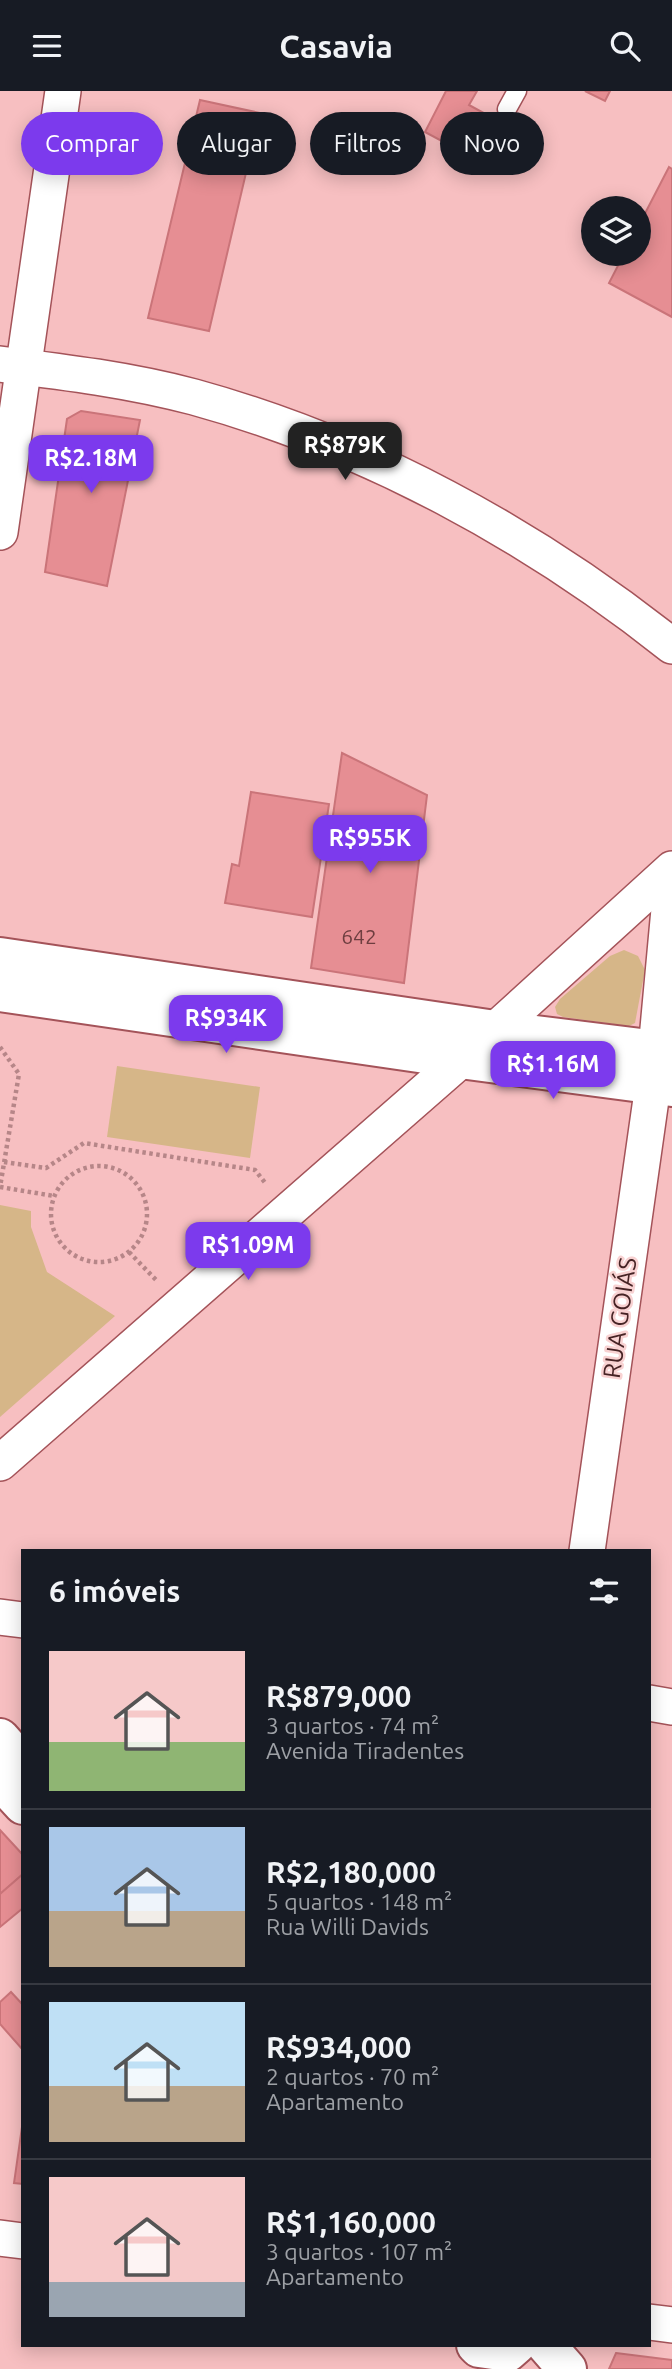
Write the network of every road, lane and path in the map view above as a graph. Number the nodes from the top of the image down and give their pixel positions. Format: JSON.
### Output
{"nodes":[{"id":1,"x":63,"y":91,"type":"edge"},
{"id":2,"x":517,"y":91,"type":"edge"},
{"id":3,"x":507,"y":109,"type":"dead end"},
{"id":4,"x":11,"y":365,"type":"edge"},
{"id":5,"x":0,"y":532,"type":"edge"},
{"id":6,"x":672,"y":646,"type":"edge"},
{"id":7,"x":672,"y":869,"type":"edge"},
{"id":8,"x":672,"y":877,"type":"edge"},
{"id":9,"x":0,"y":957,"type":"edge"},
{"id":10,"x":0,"y":992,"type":"edge"},
{"id":11,"x":495,"y":1030,"type":"junction"},
{"id":12,"x":0,"y":1047,"type":"edge"},
{"id":13,"x":460,"y":1059,"type":"junction"},
{"id":14,"x":663,"y":1068,"type":"edge"},
{"id":15,"x":4,"y":1163,"type":"junction"},
{"id":16,"x":0,"y":1187,"type":"edge"},
{"id":17,"x":269,"y":1188,"type":"dead end"},
{"id":18,"x":54,"y":1196,"type":"junction"},
{"id":19,"x":129,"y":1252,"type":"junction"},
{"id":20,"x":161,"y":1285,"type":"dead end"},
{"id":21,"x":0,"y":1463,"type":"edge"},
{"id":22,"x":587,"y":1549,"type":"edge"},
{"id":23,"x":0,"y":1618,"type":"edge"},
{"id":24,"x":21,"y":1621,"type":"edge"},
{"id":25,"x":651,"y":1703,"type":"edge"},
{"id":26,"x":672,"y":1707,"type":"edge"},
{"id":27,"x":0,"y":1738,"type":"edge"},
{"id":28,"x":21,"y":1762,"type":"edge"},
{"id":29,"x":0,"y":1780,"type":"edge"},
{"id":30,"x":21,"y":1803,"type":"edge"},
{"id":31,"x":0,"y":2238,"type":"edge"},
{"id":32,"x":21,"y":2241,"type":"edge"},
{"id":33,"x":651,"y":2322,"type":"edge"},
{"id":34,"x":672,"y":2325,"type":"edge"},
{"id":35,"x":548,"y":2347,"type":"edge"},
{"id":36,"x":566,"y":2369,"type":"edge"}],
"edges":[{"from":1,"to":4,"type":"street"},
{"from":2,"to":3,"type":"lane"},
{"from":4,"to":5,"type":"street"},
{"from":4,"to":6,"type":"street"},
{"from":7,"to":11,"type":"street"},
{"from":8,"to":14,"type":"street","name":"RUA GOIÁS"},
{"from":9,"to":11,"type":"street"},
{"from":10,"to":13,"type":"street"},
{"from":11,"to":13,"type":"street"},
{"from":11,"to":14,"type":"street"},
{"from":12,"to":15,"type":"path"},
{"from":13,"to":14,"type":"street"},
{"from":13,"to":21,"type":"street"},
{"from":14,"to":22,"type":"street","name":"RUA GOIÁS"},
{"from":15,"to":16,"type":"path"},
{"from":15,"to":17,"type":"path"},
{"from":16,"to":18,"type":"path"},
{"from":18,"to":19,"type":"path"},
{"from":18,"to":19,"type":"path"},
{"from":19,"to":20,"type":"path"},
{"from":23,"to":24,"type":"street"},
{"from":25,"to":26,"type":"street"},
{"from":27,"to":28,"type":"street"},
{"from":29,"to":30,"type":"street"},
{"from":31,"to":32,"type":"street"},
{"from":33,"to":34,"type":"street"},
{"from":35,"to":36,"type":"street"}]}
